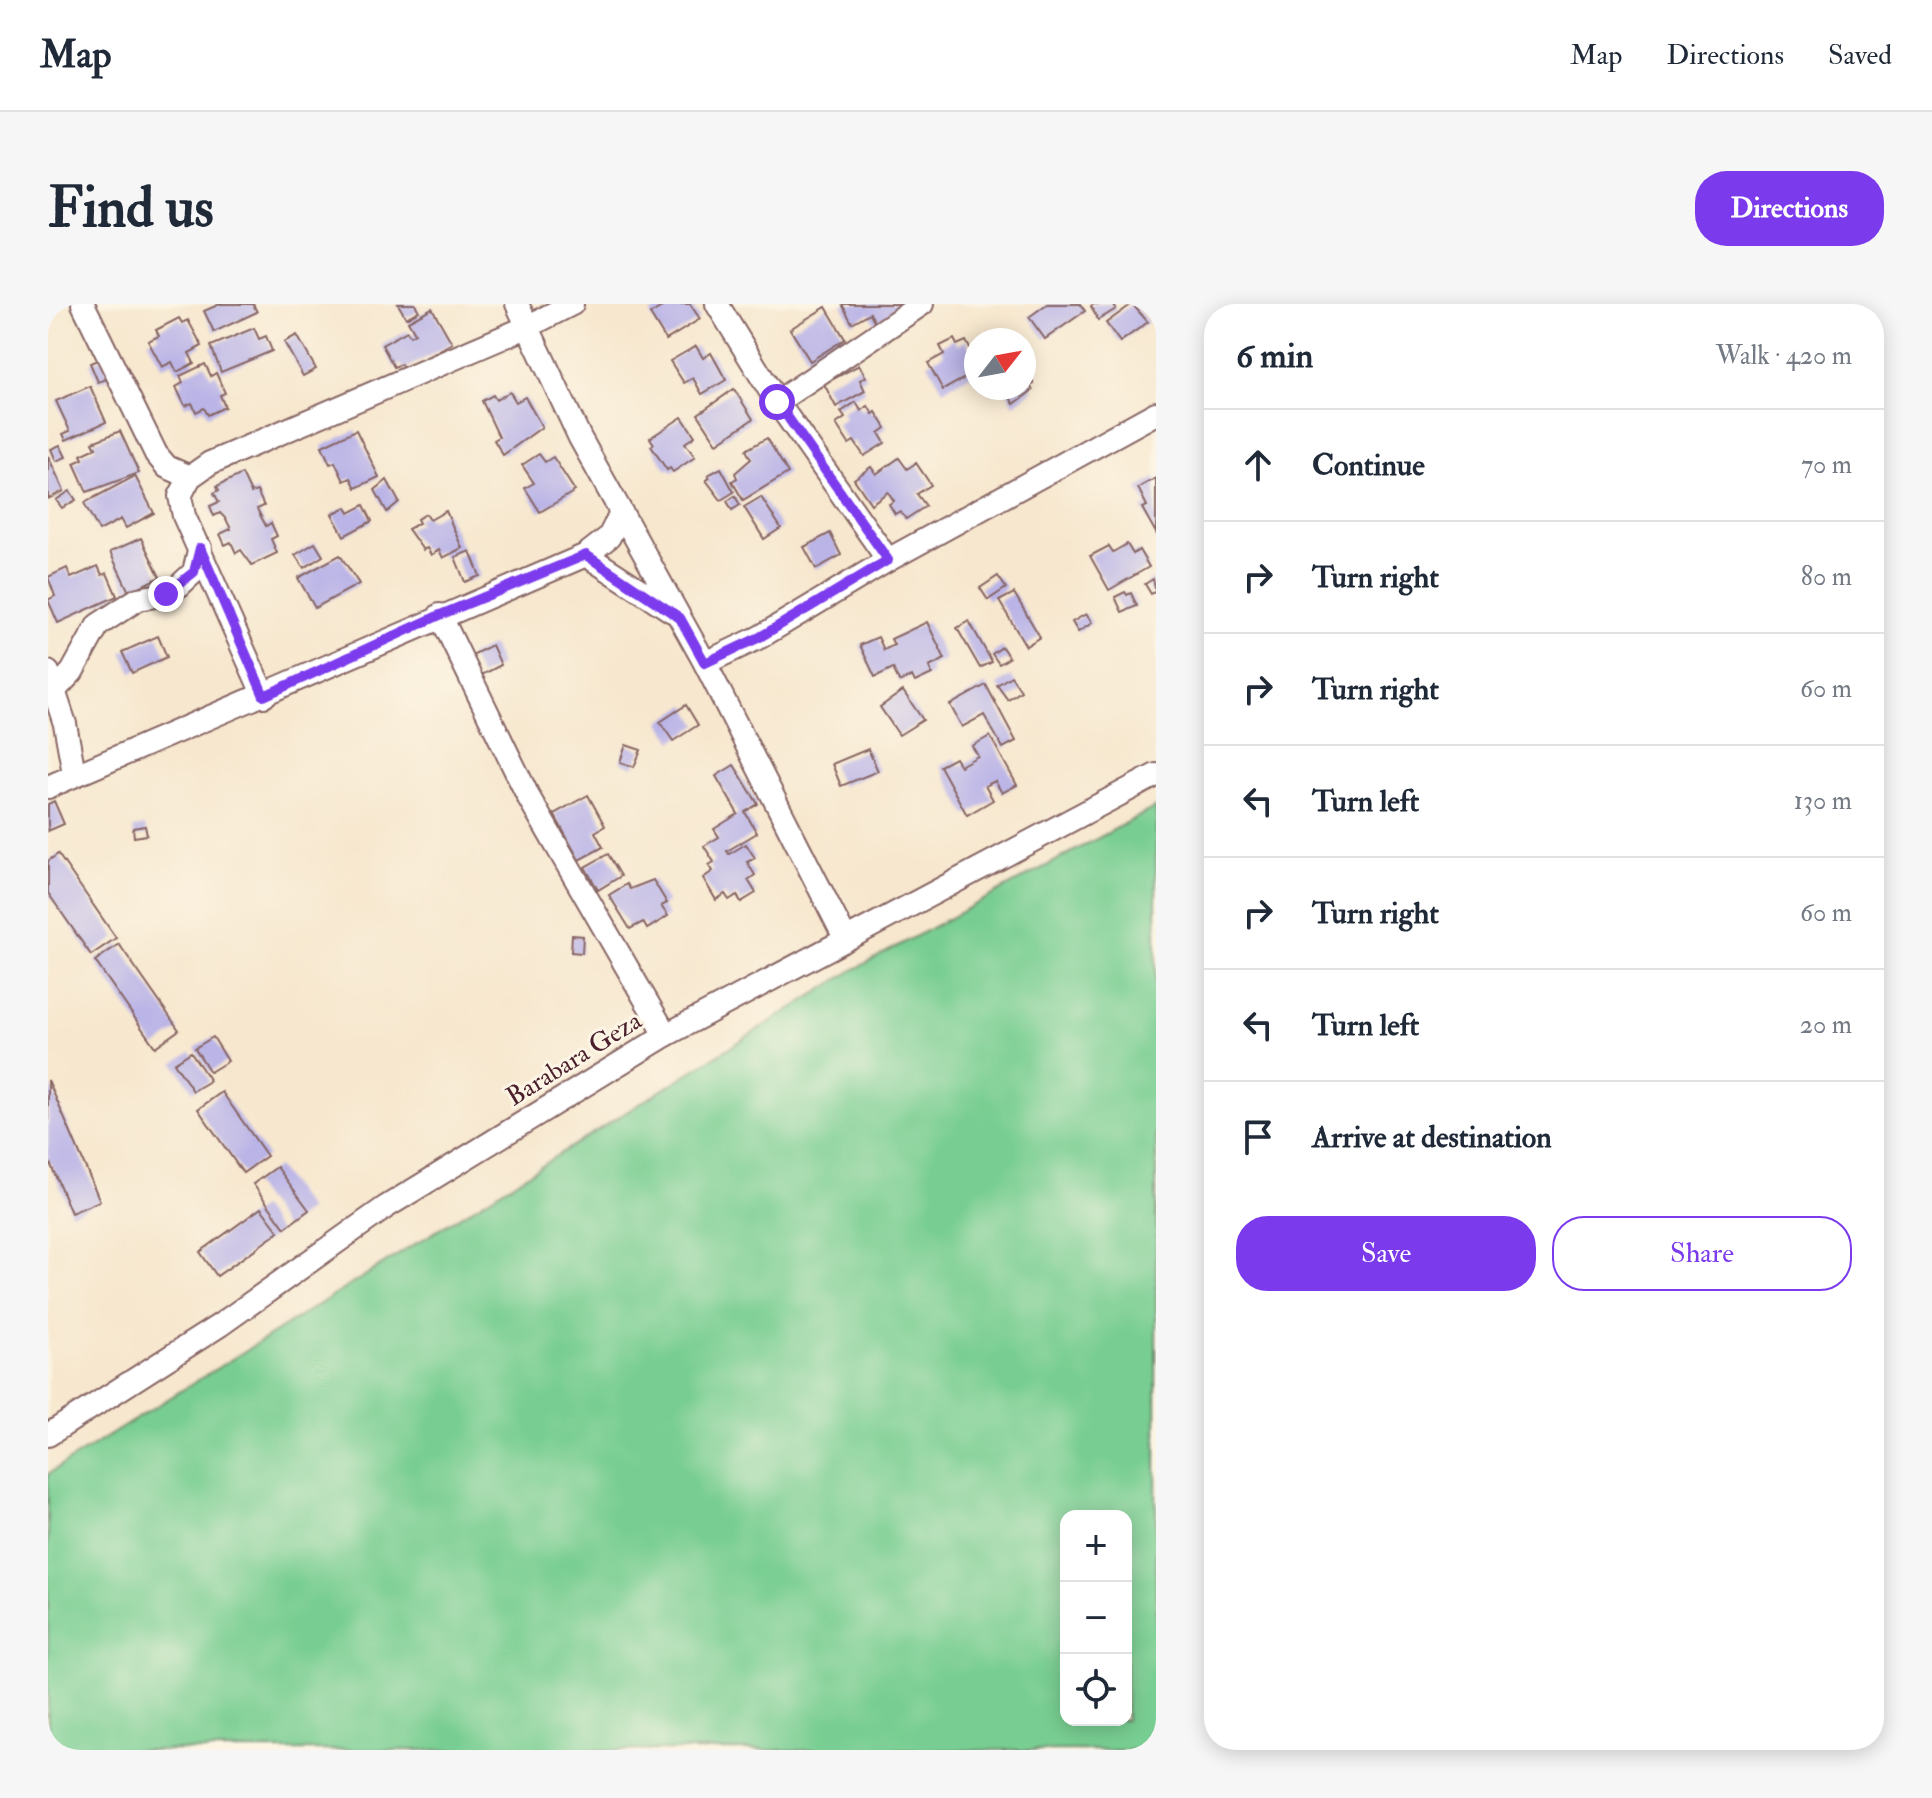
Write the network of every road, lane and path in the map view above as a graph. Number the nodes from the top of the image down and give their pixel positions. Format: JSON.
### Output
{"nodes":[{"id":1,"x":83,"y":304,"type":"edge"},
{"id":2,"x":517,"y":304,"type":"edge"},
{"id":3,"x":572,"y":304,"type":"edge"},
{"id":4,"x":717,"y":304,"type":"edge"},
{"id":5,"x":922,"y":304,"type":"edge"},
{"id":6,"x":527,"y":327,"type":"junction"},
{"id":7,"x":777,"y":402,"type":"junction"},
{"id":8,"x":1156,"y":413,"type":"edge"},
{"id":9,"x":190,"y":477,"type":"junction"},
{"id":10,"x":621,"y":513,"type":"junction"},
{"id":11,"x":200,"y":548,"type":"junction"},
{"id":12,"x":586,"y":555,"type":"junction"},
{"id":13,"x":888,"y":560,"type":"junction"},
{"id":14,"x":440,"y":615,"type":"junction"},
{"id":15,"x":680,"y":618,"type":"junction"},
{"id":16,"x":705,"y":663,"type":"junction"},
{"id":17,"x":52,"y":681,"type":"edge"},
{"id":18,"x":264,"y":696,"type":"junction"},
{"id":19,"x":74,"y":773,"type":"junction"},
{"id":20,"x":1156,"y":775,"type":"edge"},
{"id":21,"x":48,"y":787,"type":"edge"},
{"id":22,"x":845,"y":938,"type":"junction"},
{"id":23,"x":666,"y":1035,"type":"junction"},
{"id":24,"x":48,"y":1435,"type":"edge"}],
"edges":[{"from":1,"to":9,"type":"street"},
{"from":2,"to":6,"type":"street"},
{"from":3,"to":6,"type":"street"},
{"from":4,"to":7,"type":"street"},
{"from":5,"to":7,"type":"street"},
{"from":6,"to":9,"type":"street"},
{"from":6,"to":10,"type":"street"},
{"from":7,"to":13,"type":"street"},
{"from":8,"to":13,"type":"street"},
{"from":9,"to":11,"type":"street"},
{"from":10,"to":12,"type":"street"},
{"from":10,"to":15,"type":"street"},
{"from":11,"to":17,"type":"street"},
{"from":11,"to":18,"type":"street"},
{"from":12,"to":14,"type":"street"},
{"from":12,"to":15,"type":"street"},
{"from":13,"to":16,"type":"street"},
{"from":14,"to":18,"type":"street"},
{"from":14,"to":23,"type":"street"},
{"from":15,"to":16,"type":"street"},
{"from":16,"to":22,"type":"street"},
{"from":17,"to":19,"type":"street"},
{"from":18,"to":19,"type":"street"},
{"from":19,"to":21,"type":"street"},
{"from":20,"to":22,"type":"street","name":"Barabara Geza"},
{"from":22,"to":23,"type":"street","name":"Barabara Geza"},
{"from":23,"to":24,"type":"street","name":"Barabara Geza"}]}
